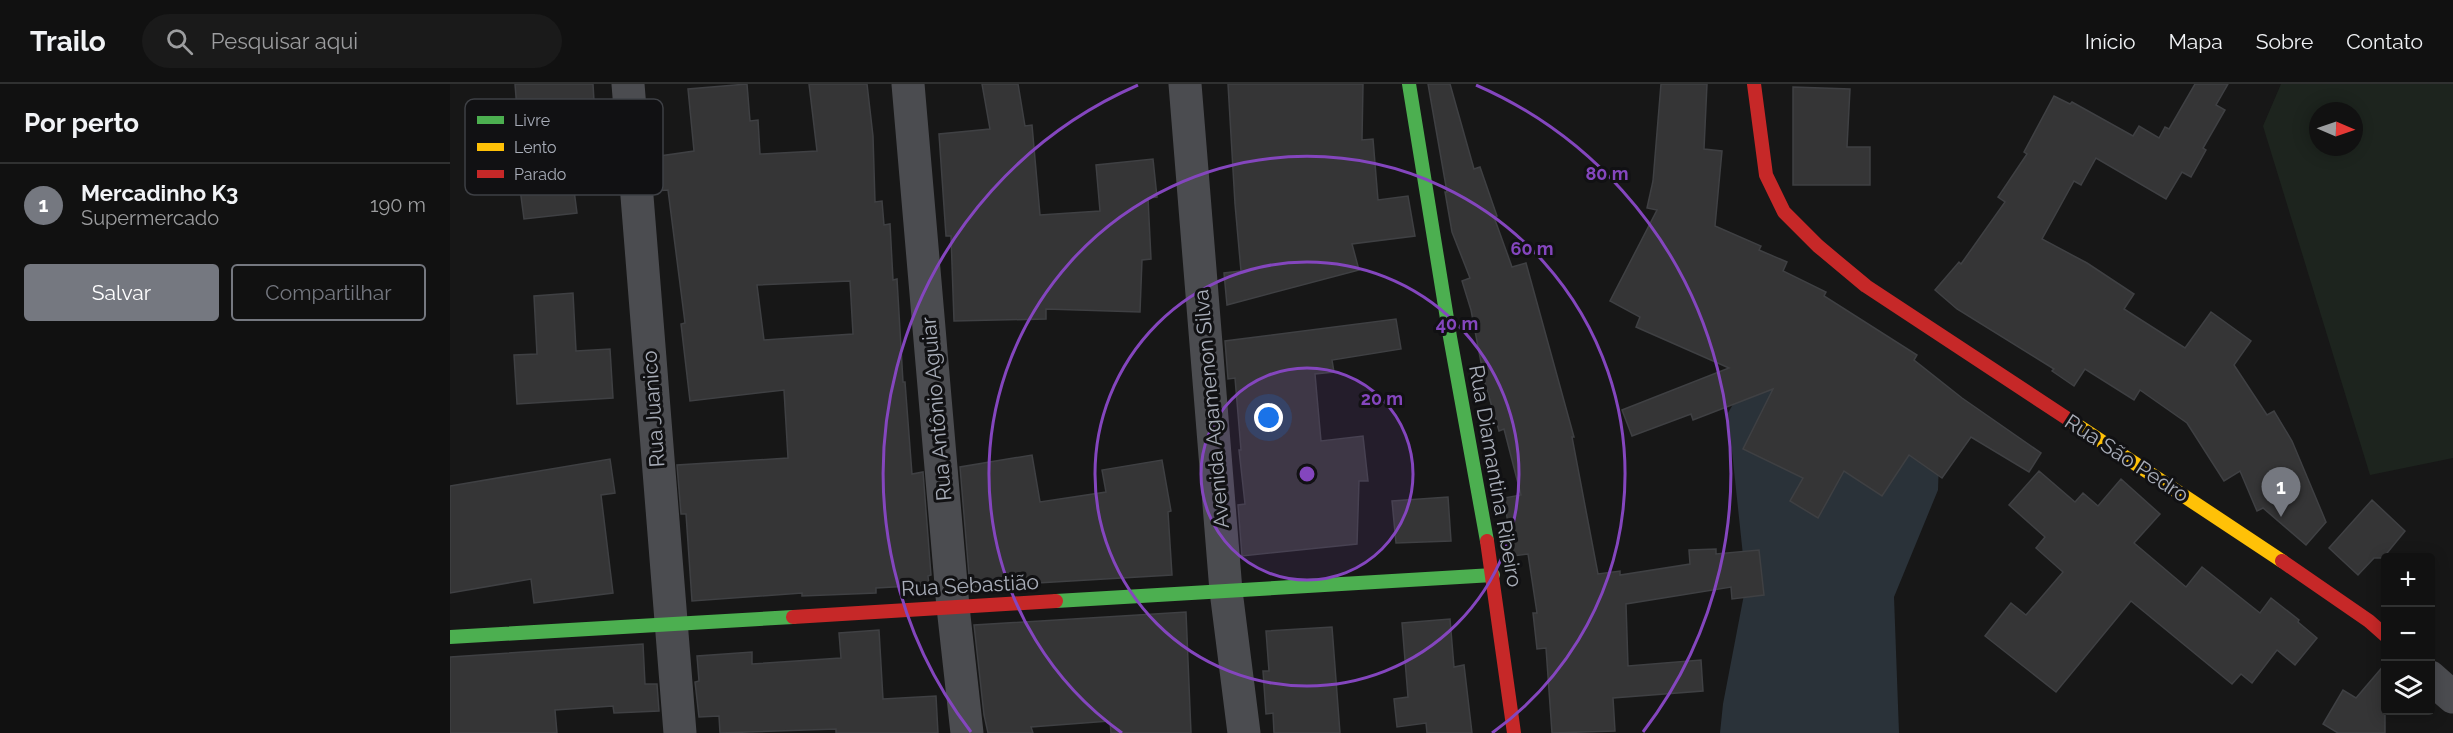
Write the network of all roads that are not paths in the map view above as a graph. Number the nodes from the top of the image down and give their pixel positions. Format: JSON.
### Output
{"nodes":[{"id":1,"x":628,"y":84,"type":"edge"},
{"id":2,"x":908,"y":84,"type":"edge"},
{"id":3,"x":1185,"y":84,"type":"edge"},
{"id":4,"x":1409,"y":84,"type":"edge"},
{"id":5,"x":1754,"y":84,"type":"edge"},
{"id":6,"x":629,"y":99,"type":"edge"},
{"id":7,"x":637,"y":195,"type":"edge"},
{"id":8,"x":1493,"y":575,"type":"junction"},
{"id":9,"x":1226,"y":591,"type":"junction"},
{"id":10,"x":953,"y":607,"type":"junction"},
{"id":11,"x":670,"y":624,"type":"junction"},
{"id":12,"x":2381,"y":632,"type":"edge"},
{"id":13,"x":450,"y":638,"type":"edge"},
{"id":14,"x":2435,"y":681,"type":"edge"},
{"id":15,"x":2453,"y":697,"type":"edge"},
{"id":16,"x":680,"y":733,"type":"edge"},
{"id":17,"x":967,"y":733,"type":"edge"},
{"id":18,"x":1244,"y":733,"type":"edge"},
{"id":19,"x":1514,"y":733,"type":"edge"}],
"edges":[{"from":1,"to":6,"type":"street","name":"Rua Juanico"},
{"from":2,"to":10,"type":"street","name":"Rua Antônio Aguiar"},
{"from":3,"to":9,"type":"street","name":"Avenida Agamenon Silva"},
{"from":4,"to":8,"type":"street","name":"Rua Diamantina Ribeiro"},
{"from":5,"to":12,"type":"street","name":"Rua São Pedro"},
{"from":7,"to":11,"type":"street","name":"Rua Juanico"},
{"from":8,"to":9,"type":"street","name":"Rua Sebastião"},
{"from":8,"to":19,"type":"street","name":"Rua Diamantina Ribeiro"},
{"from":9,"to":10,"type":"street","name":"Rua Sebastião"},
{"from":9,"to":18,"type":"street","name":"Avenida Agamenon Silva"},
{"from":10,"to":11,"type":"street","name":"Rua Sebastião"},
{"from":10,"to":17,"type":"street","name":"Rua Antônio Aguiar"},
{"from":11,"to":13,"type":"street","name":"Rua Sebastião"},
{"from":11,"to":16,"type":"street","name":"Rua Juanico"},
{"from":14,"to":15,"type":"street"}]}
